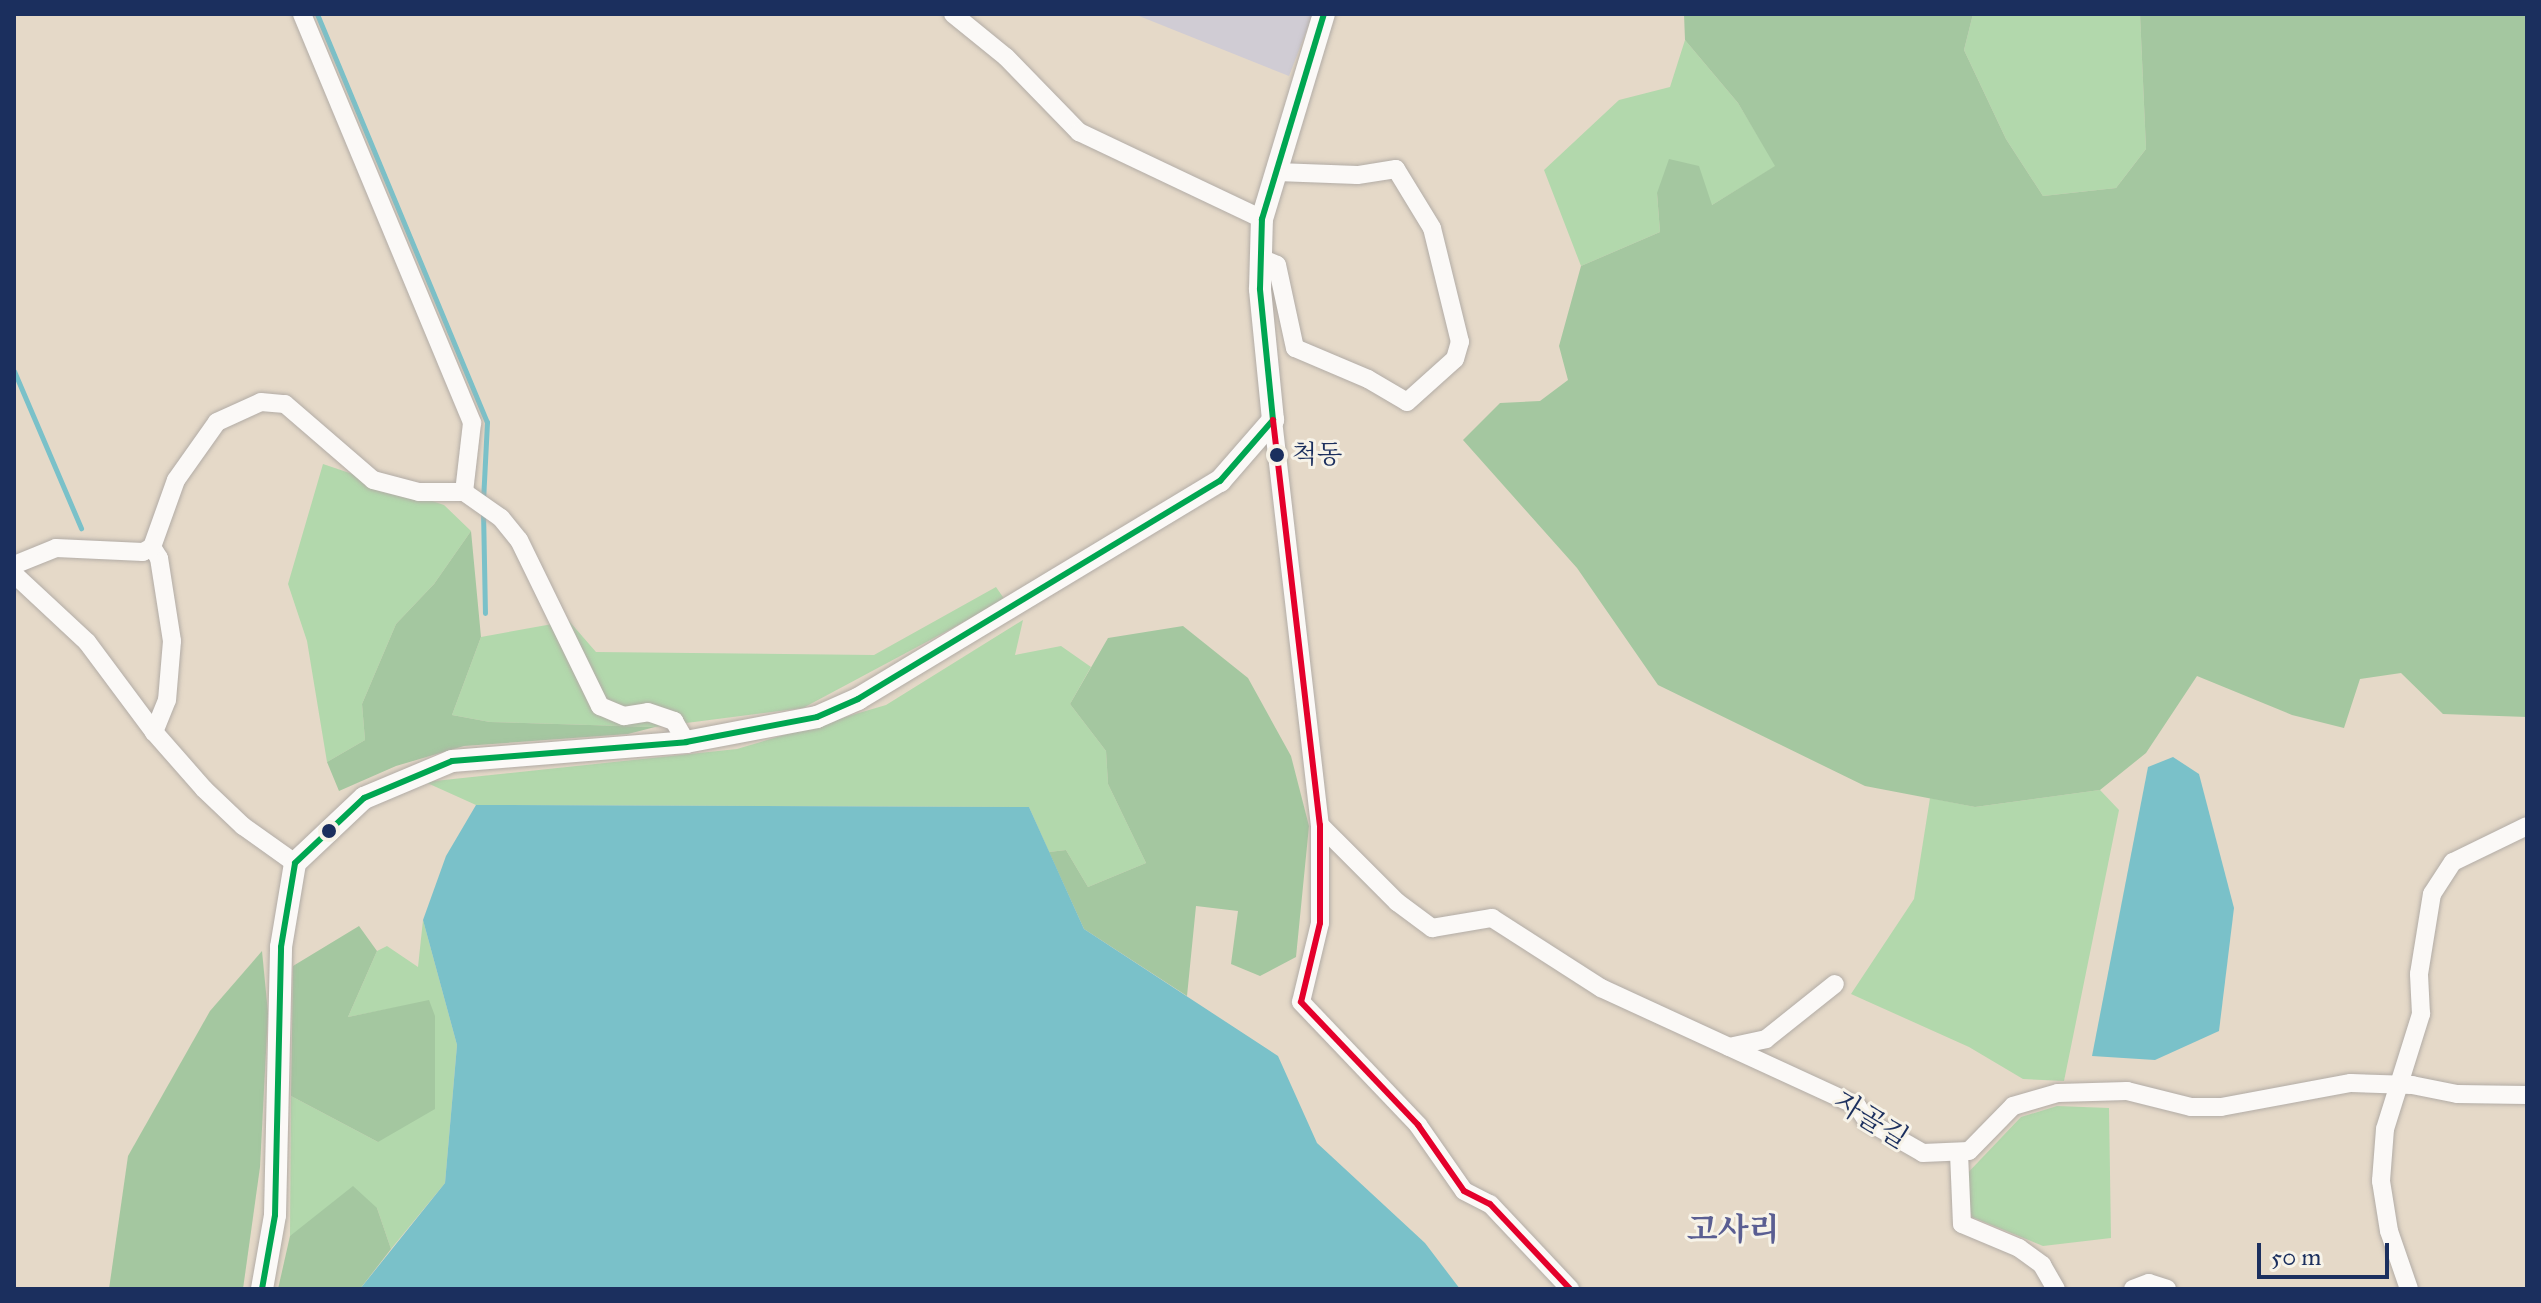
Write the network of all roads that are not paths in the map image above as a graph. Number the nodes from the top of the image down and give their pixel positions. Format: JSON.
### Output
{"nodes":[{"id":1,"x":302,"y":14,"type":"edge"},
{"id":2,"x":953,"y":14,"type":"edge"},
{"id":3,"x":1324,"y":14,"type":"edge"},
{"id":4,"x":1277,"y":172,"type":"junction"},
{"id":5,"x":1262,"y":219,"type":"junction"},
{"id":6,"x":1263,"y":259,"type":"junction"},
{"id":7,"x":1273,"y":420,"type":"junction"},
{"id":8,"x":476,"y":501,"type":"junction"},
{"id":9,"x":152,"y":547,"type":"junction"},
{"id":10,"x":14,"y":565,"type":"edge"},
{"id":11,"x":14,"y":574,"type":"edge"},
{"id":12,"x":154,"y":732,"type":"junction"},
{"id":13,"x":686,"y":742,"type":"junction"},
{"id":14,"x":1320,"y":825,"type":"junction"},
{"id":15,"x":2527,"y":826,"type":"edge"},
{"id":16,"x":295,"y":863,"type":"junction"},
{"id":17,"x":1835,"y":984,"type":"dead end"},
{"id":18,"x":1729,"y":1047,"type":"junction"},
{"id":19,"x":2401,"y":1086,"type":"junction"},
{"id":20,"x":2527,"y":1095,"type":"edge"},
{"id":21,"x":1959,"y":1153,"type":"junction"},
{"id":22,"x":2059,"y":1287,"type":"edge"},
{"id":23,"x":262,"y":1289,"type":"edge"},
{"id":24,"x":1570,"y":1289,"type":"edge"},
{"id":25,"x":2133,"y":1289,"type":"edge"},
{"id":26,"x":2167,"y":1289,"type":"edge"},
{"id":27,"x":2409,"y":1289,"type":"edge"}],
"edges":[{"from":1,"to":8,"type":"street"},
{"from":2,"to":5,"type":"street"},
{"from":3,"to":4,"type":"main road"},
{"from":4,"to":5,"type":"main road"},
{"from":4,"to":6,"type":"street"},
{"from":5,"to":6,"type":"main road"},
{"from":6,"to":7,"type":"main road"},
{"from":7,"to":13,"type":"main road"},
{"from":7,"to":14,"type":"street"},
{"from":8,"to":9,"type":"street"},
{"from":8,"to":13,"type":"street"},
{"from":9,"to":10,"type":"street"},
{"from":9,"to":12,"type":"street"},
{"from":11,"to":12,"type":"street"},
{"from":12,"to":16,"type":"street"},
{"from":13,"to":16,"type":"main road"},
{"from":14,"to":18,"type":"street","name":"자골길"},
{"from":14,"to":24,"type":"street"},
{"from":15,"to":19,"type":"street"},
{"from":16,"to":23,"type":"main road"},
{"from":17,"to":18,"type":"street"},
{"from":18,"to":21,"type":"street","name":"자골길"},
{"from":19,"to":20,"type":"street"},
{"from":19,"to":21,"type":"street"},
{"from":19,"to":27,"type":"street"},
{"from":21,"to":22,"type":"street"},
{"from":25,"to":26,"type":"street"}]}
